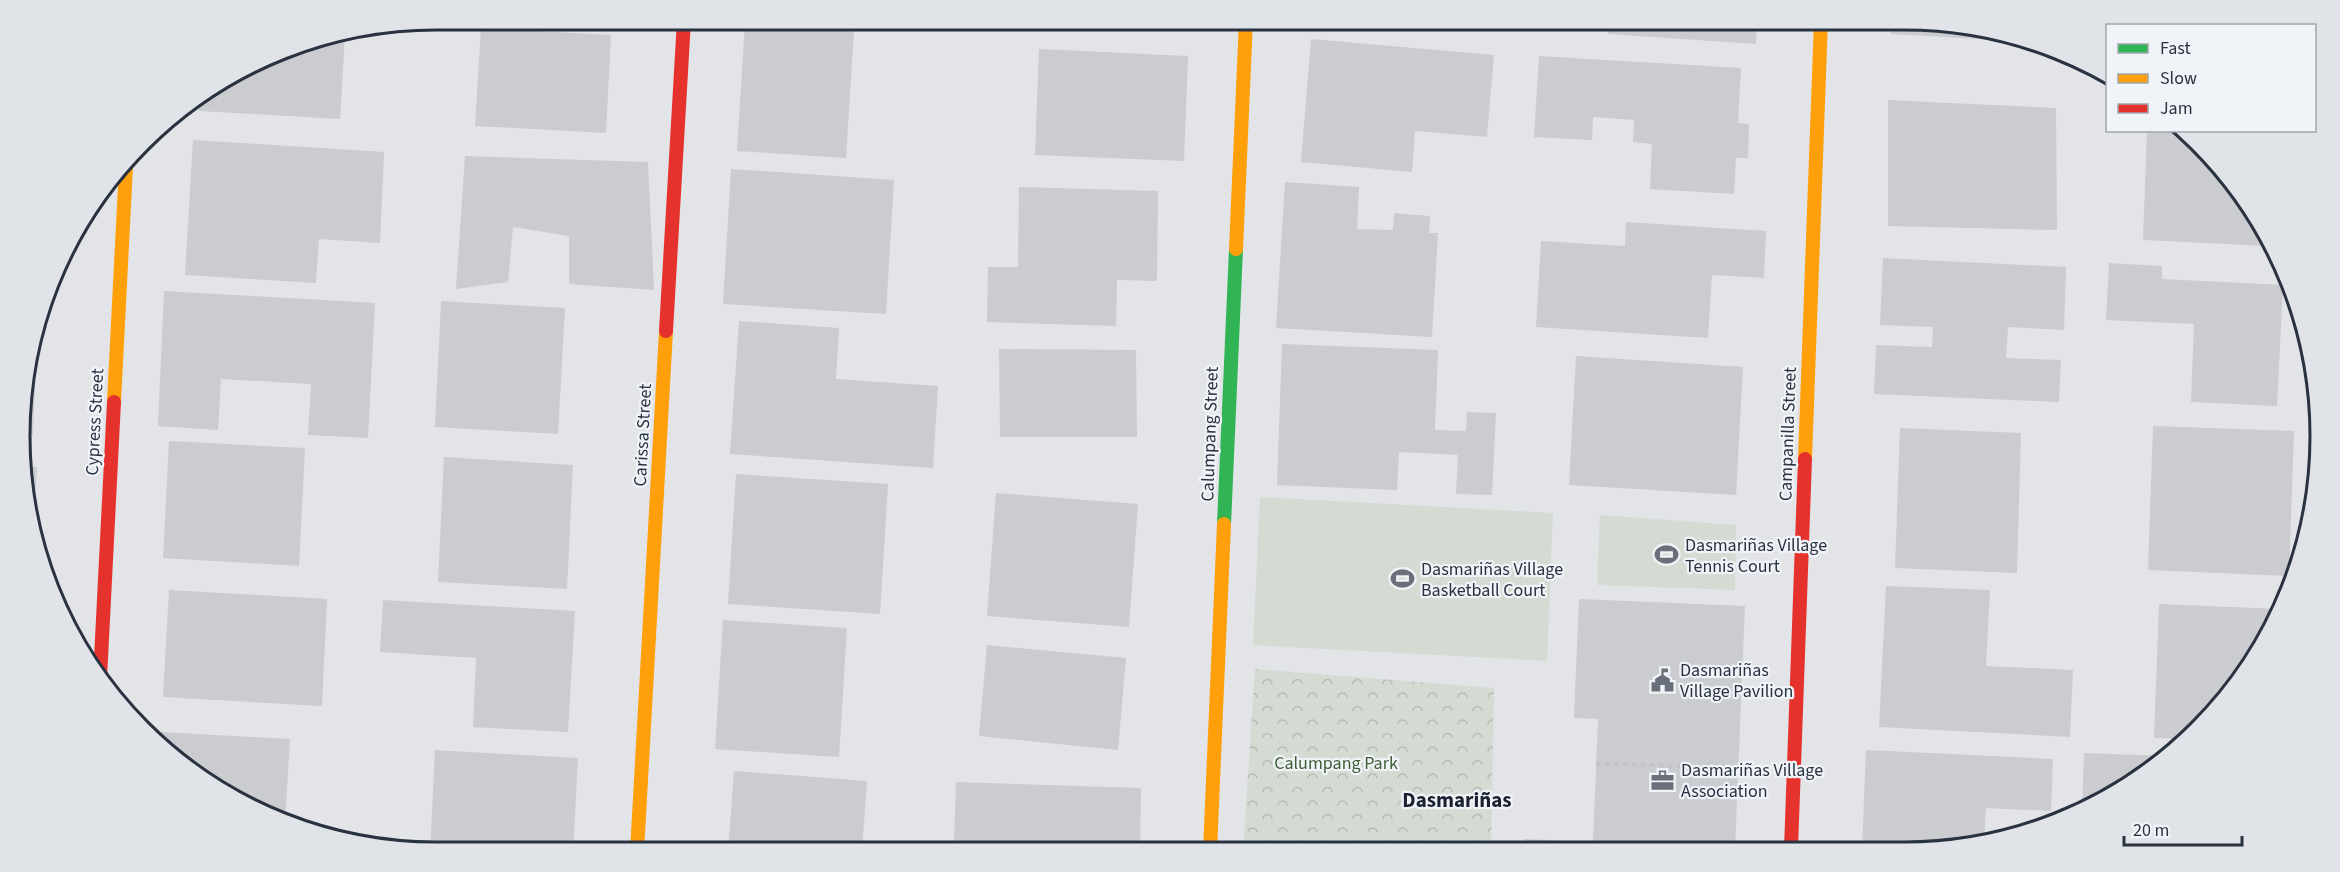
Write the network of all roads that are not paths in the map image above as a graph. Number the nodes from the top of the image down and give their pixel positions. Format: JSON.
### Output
{"nodes":[{"id":1,"x":683,"y":30,"type":"edge"},
{"id":2,"x":1246,"y":30,"type":"edge"},
{"id":3,"x":1821,"y":30,"type":"edge"},
{"id":4,"x":126,"y":175,"type":"edge"},
{"id":5,"x":101,"y":665,"type":"edge"},
{"id":6,"x":638,"y":842,"type":"edge"},
{"id":7,"x":1210,"y":842,"type":"edge"},
{"id":8,"x":1791,"y":842,"type":"edge"}],
"edges":[{"from":1,"to":6,"type":"street","name":"Carissa Street"},
{"from":2,"to":7,"type":"street","name":"Calumpang Street"},
{"from":3,"to":8,"type":"street","name":"Campanilla Street"},
{"from":4,"to":5,"type":"street","name":"Cypress Street"}]}
